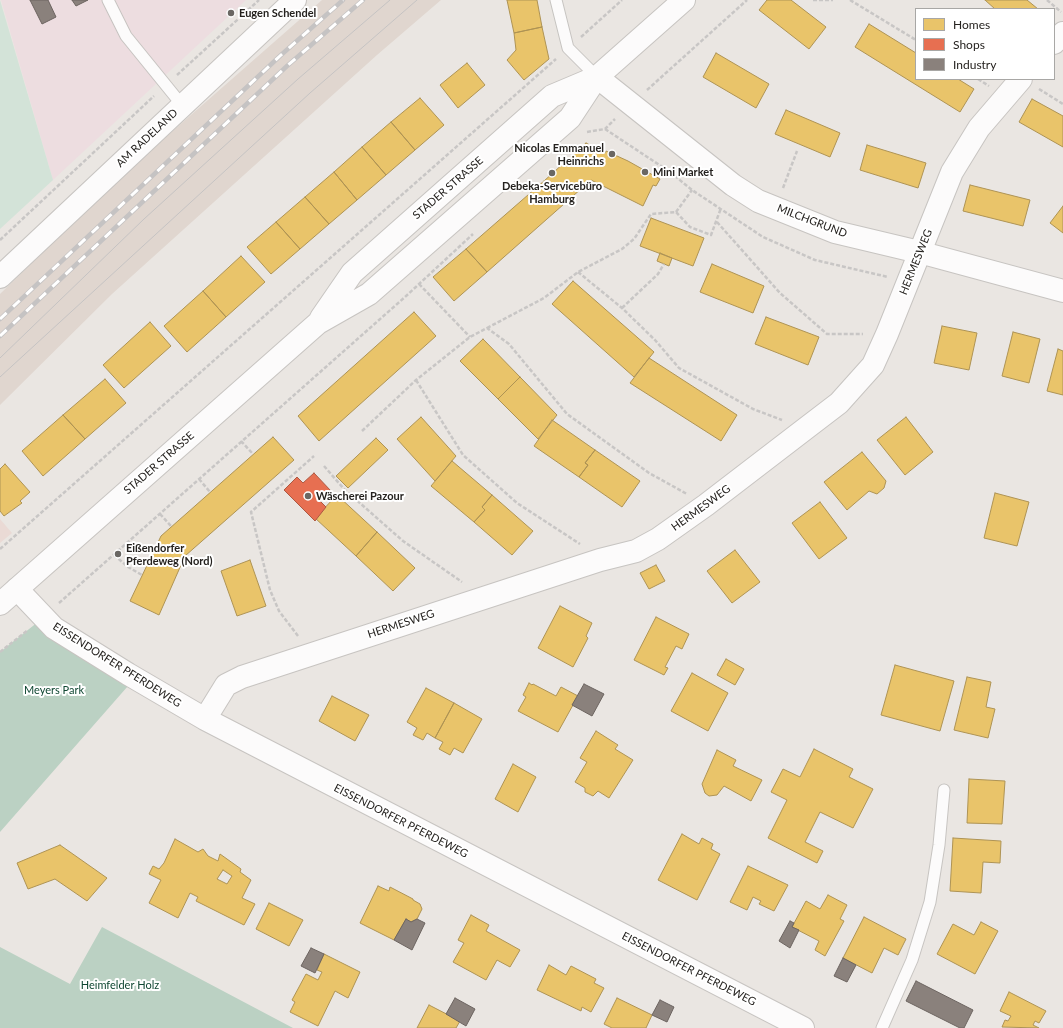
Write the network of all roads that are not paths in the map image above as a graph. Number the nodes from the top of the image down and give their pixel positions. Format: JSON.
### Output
{"nodes":[{"id":1,"x":108,"y":0,"type":"edge"},
{"id":2,"x":295,"y":0,"type":"edge"},
{"id":3,"x":556,"y":0,"type":"edge"},
{"id":4,"x":684,"y":0,"type":"edge"},
{"id":5,"x":1063,"y":34,"type":"edge"},
{"id":6,"x":1055,"y":42,"type":"edge"},
{"id":7,"x":597,"y":77,"type":"junction"},
{"id":8,"x":1029,"y":83,"type":"edge"},
{"id":9,"x":182,"y":105,"type":"junction"},
{"id":10,"x":920,"y":252,"type":"junction"},
{"id":11,"x":0,"y":276,"type":"edge"},
{"id":12,"x":1063,"y":291,"type":"edge"},
{"id":13,"x":17,"y":589,"type":"junction"},
{"id":14,"x":0,"y":604,"type":"edge"},
{"id":15,"x":206,"y":719,"type":"junction"},
{"id":16,"x":944,"y":790,"type":"dead end"},
{"id":17,"x":802,"y":1028,"type":"edge"},
{"id":18,"x":882,"y":1028,"type":"edge"}],
"edges":[{"from":1,"to":9,"type":"lane"},
{"from":2,"to":9,"type":"street","name":"AM RADELAND"},
{"from":3,"to":7,"type":"lane"},
{"from":4,"to":7,"type":"street","name":"STADER STRASSE"},
{"from":5,"to":6,"type":"street"},
{"from":7,"to":10,"type":"street","name":"MILCHGRUND"},
{"from":7,"to":13,"type":"street","name":"STADER STRASSE"},
{"from":8,"to":10,"type":"street","name":"HERMESWEG"},
{"from":9,"to":11,"type":"street","name":"AM RADELAND"},
{"from":10,"to":12,"type":"street","name":"MILCHGRUND"},
{"from":10,"to":15,"type":"street","name":"HERMESWEG"},
{"from":13,"to":14,"type":"street","name":"STADER STRASSE"},
{"from":13,"to":15,"type":"street","name":"EISSENDORFER PFERDEWEG"},
{"from":15,"to":17,"type":"street","name":"EISSENDORFER PFERDEWEG"},
{"from":16,"to":18,"type":"lane"}]}
